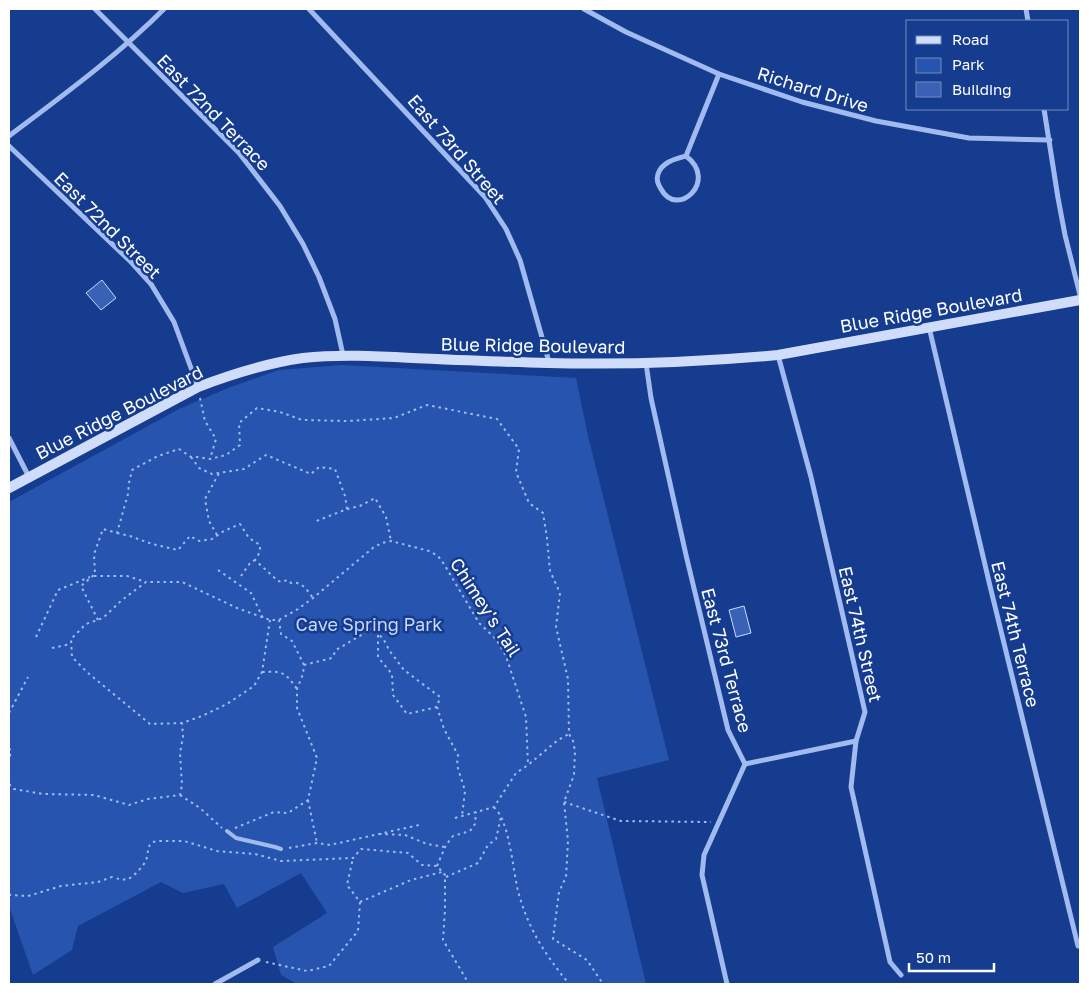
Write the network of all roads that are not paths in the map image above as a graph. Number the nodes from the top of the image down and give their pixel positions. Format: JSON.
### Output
{"nodes":[{"id":1,"x":95,"y":9,"type":"edge"},
{"id":2,"x":164,"y":9,"type":"edge"},
{"id":3,"x":309,"y":9,"type":"edge"},
{"id":4,"x":584,"y":9,"type":"edge"},
{"id":5,"x":127,"y":42,"type":"junction"},
{"id":6,"x":719,"y":74,"type":"junction"},
{"id":7,"x":1044,"y":110,"type":"edge"},
{"id":8,"x":9,"y":136,"type":"edge"},
{"id":9,"x":1050,"y":140,"type":"junction"},
{"id":10,"x":9,"y":146,"type":"edge"},
{"id":11,"x":686,"y":156,"type":"junction"},
{"id":12,"x":1080,"y":295,"type":"edge"},
{"id":13,"x":1080,"y":300,"type":"edge"},
{"id":14,"x":929,"y":327,"type":"junction"},
{"id":15,"x":343,"y":355,"type":"junction"},
{"id":16,"x":778,"y":355,"type":"junction"},
{"id":17,"x":549,"y":363,"type":"junction"},
{"id":18,"x":646,"y":364,"type":"junction"},
{"id":19,"x":198,"y":387,"type":"junction"},
{"id":20,"x":9,"y":438,"type":"edge"},
{"id":21,"x":29,"y":477,"type":"junction"},
{"id":22,"x":9,"y":488,"type":"edge"},
{"id":23,"x":856,"y":741,"type":"junction"},
{"id":24,"x":745,"y":764,"type":"junction"},
{"id":25,"x":227,"y":831,"type":"road end"},
{"id":26,"x":281,"y":849,"type":"road end"},
{"id":27,"x":1078,"y":946,"type":"dead end"},
{"id":28,"x":258,"y":960,"type":"road end"},
{"id":29,"x":901,"y":975,"type":"dead end"},
{"id":30,"x":215,"y":984,"type":"edge"},
{"id":31,"x":728,"y":984,"type":"edge"}],
"edges":[{"from":1,"to":5,"type":"street","name":"East 72nd Terrace"},
{"from":2,"to":5,"type":"street"},
{"from":3,"to":17,"type":"street","name":"East 73rd Street"},
{"from":4,"to":6,"type":"street","name":"Richard Drive"},
{"from":5,"to":8,"type":"street"},
{"from":5,"to":15,"type":"street","name":"East 72nd Terrace"},
{"from":6,"to":9,"type":"street","name":"Richard Drive"},
{"from":6,"to":11,"type":"street"},
{"from":7,"to":9,"type":"street"},
{"from":9,"to":12,"type":"street"},
{"from":10,"to":19,"type":"street","name":"East 72nd Street"},
{"from":11,"to":11,"type":"street"},
{"from":13,"to":14,"type":"main road","name":"Blue Ridge Boulevard"},
{"from":14,"to":16,"type":"main road","name":"Blue Ridge Boulevard"},
{"from":14,"to":27,"type":"street","name":"East 74th Terrace"},
{"from":15,"to":17,"type":"main road","name":"Blue Ridge Boulevard"},
{"from":15,"to":19,"type":"main road","name":"Blue Ridge Boulevard"},
{"from":16,"to":18,"type":"main road","name":"Blue Ridge Boulevard"},
{"from":16,"to":23,"type":"street","name":"East 74th Street"},
{"from":17,"to":18,"type":"main road","name":"Blue Ridge Boulevard"},
{"from":18,"to":24,"type":"street","name":"East 73rd Terrace"},
{"from":19,"to":21,"type":"main road","name":"Blue Ridge Boulevard"},
{"from":20,"to":21,"type":"street"},
{"from":21,"to":22,"type":"main road","name":"Blue Ridge Boulevard"},
{"from":23,"to":24,"type":"street"},
{"from":23,"to":29,"type":"street","name":"East 74th Street"},
{"from":24,"to":31,"type":"street"},
{"from":25,"to":26,"type":"lane"},
{"from":28,"to":30,"type":"street"}]}
